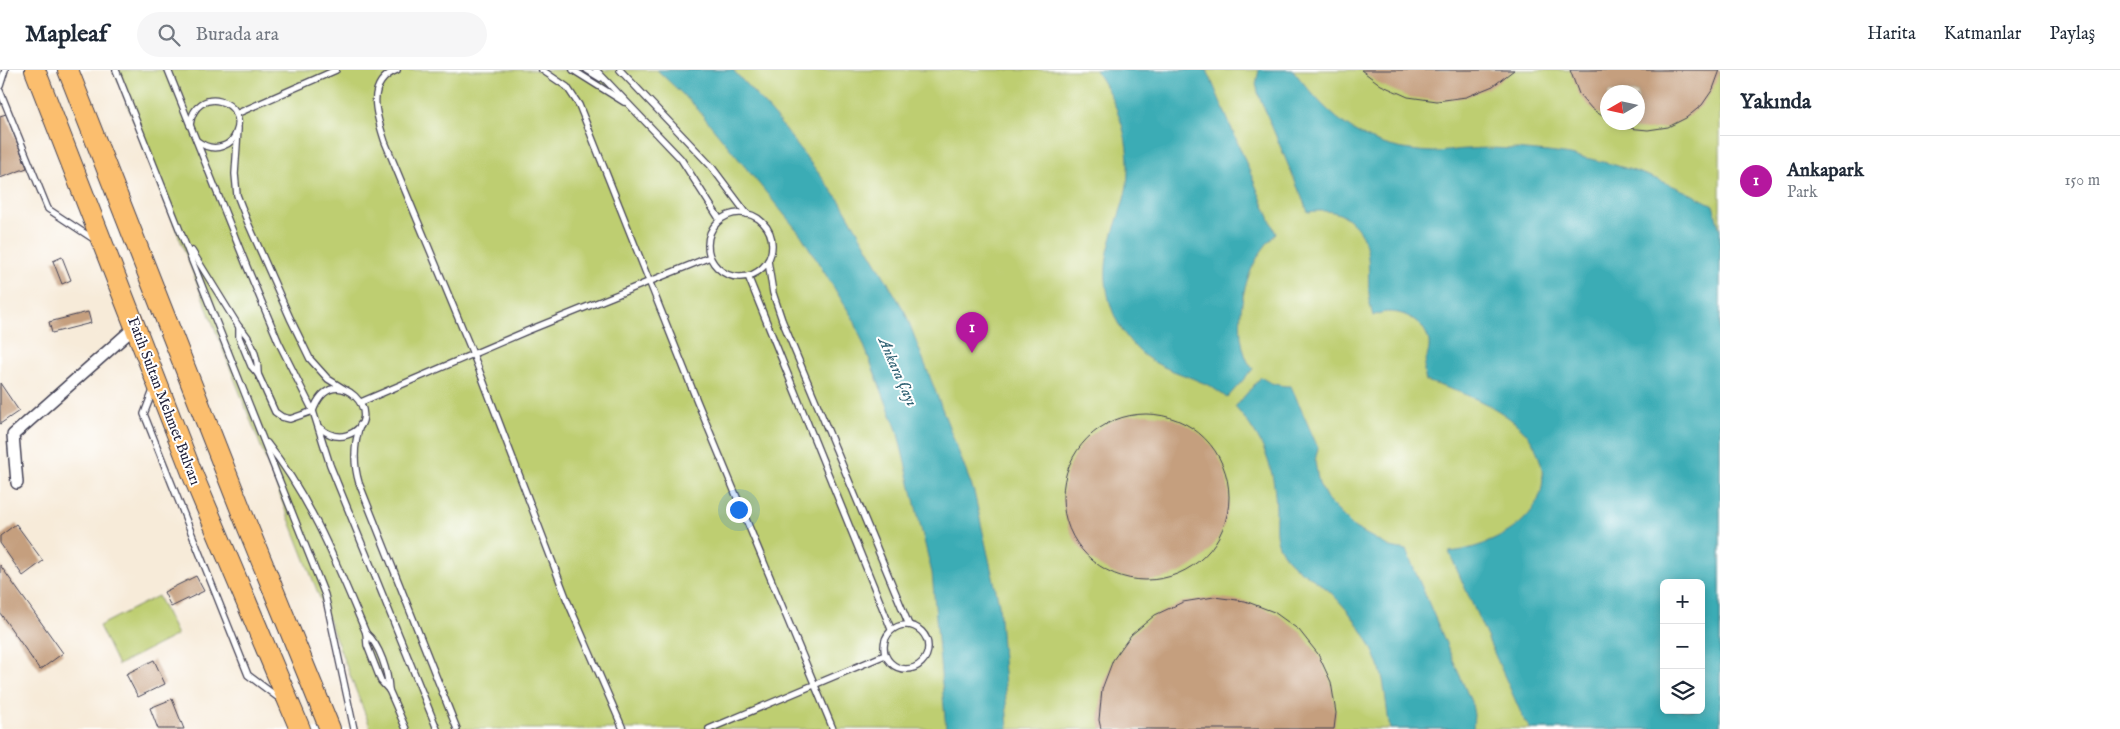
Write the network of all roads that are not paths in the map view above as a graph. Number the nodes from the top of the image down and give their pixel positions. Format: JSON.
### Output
{"nodes":[{"id":1,"x":5,"y":70,"type":"edge"},
{"id":2,"x":35,"y":70,"type":"edge"},
{"id":3,"x":68,"y":70,"type":"edge"},
{"id":4,"x":116,"y":70,"type":"edge"},
{"id":5,"x":168,"y":70,"type":"edge"},
{"id":6,"x":336,"y":70,"type":"edge"},
{"id":7,"x":396,"y":70,"type":"edge"},
{"id":8,"x":542,"y":70,"type":"edge"},
{"id":9,"x":573,"y":70,"type":"edge"},
{"id":10,"x":587,"y":70,"type":"edge"},
{"id":11,"x":596,"y":70,"type":"edge"},
{"id":12,"x":620,"y":70,"type":"edge"},
{"id":13,"x":608,"y":82,"type":"junction"},
{"id":14,"x":0,"y":86,"type":"edge"},
{"id":15,"x":0,"y":92,"type":"edge"},
{"id":16,"x":632,"y":107,"type":"junction"},
{"id":17,"x":236,"y":114,"type":"junction"},
{"id":18,"x":190,"y":125,"type":"junction"},
{"id":19,"x":238,"y":129,"type":"junction"},
{"id":20,"x":196,"y":140,"type":"junction"},
{"id":21,"x":747,"y":214,"type":"junction"},
{"id":22,"x":720,"y":220,"type":"junction"},
{"id":23,"x":182,"y":236,"type":"junction"},
{"id":24,"x":104,"y":246,"type":"junction"},
{"id":25,"x":710,"y":257,"type":"junction"},
{"id":26,"x":768,"y":261,"type":"junction"},
{"id":27,"x":748,"y":276,"type":"junction"},
{"id":28,"x":650,"y":281,"type":"junction"},
{"id":29,"x":135,"y":327,"type":"junction"},
{"id":30,"x":473,"y":354,"type":"junction"},
{"id":31,"x":344,"y":389,"type":"junction"},
{"id":32,"x":361,"y":402,"type":"junction"},
{"id":33,"x":313,"y":411,"type":"junction"},
{"id":34,"x":360,"y":425,"type":"junction"},
{"id":35,"x":319,"y":427,"type":"junction"},
{"id":36,"x":262,"y":436,"type":"junction"},
{"id":37,"x":17,"y":483,"type":"dead end"},
{"id":38,"x":909,"y":625,"type":"junction"},
{"id":39,"x":891,"y":630,"type":"junction"},
{"id":40,"x":885,"y":655,"type":"junction"},
{"id":41,"x":815,"y":684,"type":"junction"},
{"id":42,"x":300,"y":729,"type":"edge"},
{"id":43,"x":330,"y":729,"type":"edge"},
{"id":44,"x":354,"y":729,"type":"edge"},
{"id":45,"x":406,"y":729,"type":"edge"},
{"id":46,"x":437,"y":729,"type":"edge"},
{"id":47,"x":457,"y":729,"type":"edge"},
{"id":48,"x":623,"y":729,"type":"edge"},
{"id":49,"x":709,"y":729,"type":"edge"},
{"id":50,"x":833,"y":729,"type":"edge"}],
"edges":[{"from":1,"to":14,"type":"lane"},
{"from":2,"to":24,"type":"highway","name":"Fatih Sultan Mehmet Bulvarı"},
{"from":3,"to":43,"type":"highway","name":"Fatih Sultan Mehmet Bulvarı"},
{"from":4,"to":23,"type":"lane"},
{"from":5,"to":18,"type":"lane"},
{"from":6,"to":17,"type":"lane"},
{"from":7,"to":30,"type":"lane"},
{"from":8,"to":28,"type":"lane"},
{"from":9,"to":16,"type":"lane"},
{"from":10,"to":13,"type":"lane"},
{"from":11,"to":13,"type":"lane"},
{"from":12,"to":21,"type":"lane"},
{"from":13,"to":16,"type":"lane"},
{"from":15,"to":24,"type":"lane"},
{"from":16,"to":22,"type":"lane"},
{"from":17,"to":18,"type":"lane"},
{"from":17,"to":19,"type":"lane"},
{"from":18,"to":20,"type":"lane"},
{"from":19,"to":20,"type":"lane"},
{"from":19,"to":31,"type":"lane"},
{"from":20,"to":33,"type":"lane"},
{"from":21,"to":22,"type":"lane"},
{"from":21,"to":26,"type":"lane"},
{"from":22,"to":25,"type":"lane"},
{"from":23,"to":33,"type":"lane"},
{"from":23,"to":36,"type":"lane"},
{"from":24,"to":29,"type":"highway","name":"Fatih Sultan Mehmet Bulvarı"},
{"from":25,"to":27,"type":"lane"},
{"from":25,"to":28,"type":"lane"},
{"from":26,"to":27,"type":"lane"},
{"from":26,"to":38,"type":"lane"},
{"from":27,"to":39,"type":"lane"},
{"from":28,"to":30,"type":"lane"},
{"from":28,"to":41,"type":"lane"},
{"from":29,"to":37,"type":"street"},
{"from":29,"to":42,"type":"highway","name":"Fatih Sultan Mehmet Bulvarı"},
{"from":30,"to":32,"type":"lane"},
{"from":30,"to":48,"type":"lane"},
{"from":31,"to":32,"type":"lane"},
{"from":31,"to":33,"type":"lane"},
{"from":32,"to":34,"type":"lane"},
{"from":33,"to":35,"type":"lane"},
{"from":34,"to":35,"type":"lane"},
{"from":34,"to":47,"type":"lane"},
{"from":35,"to":46,"type":"lane"},
{"from":36,"to":44,"type":"lane"},
{"from":36,"to":45,"type":"lane"},
{"from":38,"to":39,"type":"lane"},
{"from":38,"to":40,"type":"lane"},
{"from":39,"to":40,"type":"lane"},
{"from":40,"to":41,"type":"lane"},
{"from":41,"to":49,"type":"lane"},
{"from":41,"to":50,"type":"lane"}]}
